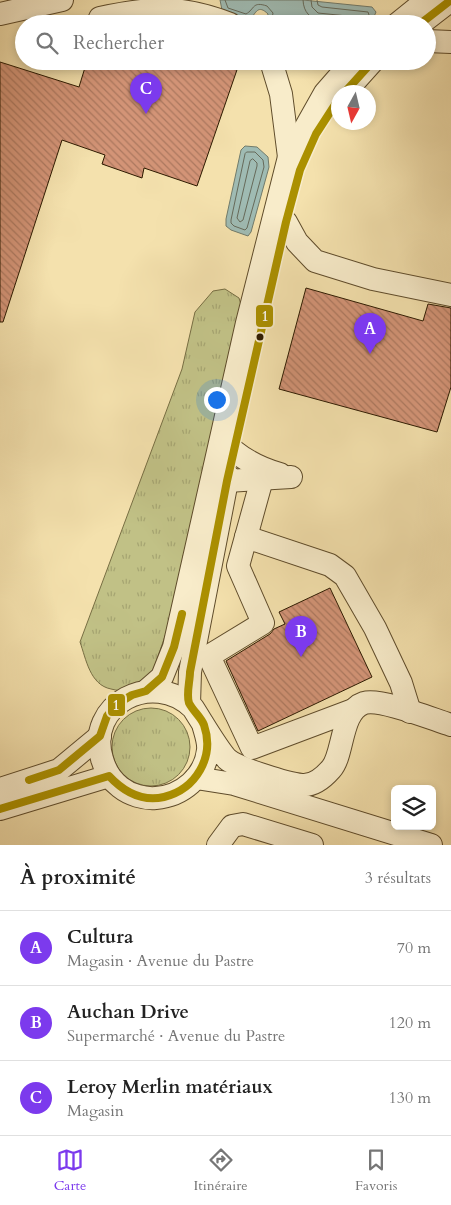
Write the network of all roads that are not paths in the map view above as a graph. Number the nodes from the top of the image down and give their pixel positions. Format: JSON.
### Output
{"nodes":[{"id":1,"x":62,"y":0,"type":"edge"},
{"id":2,"x":427,"y":0,"type":"edge"},
{"id":3,"x":451,"y":0,"type":"edge"},
{"id":4,"x":0,"y":14,"type":"edge"},
{"id":5,"x":114,"y":15,"type":"edge"},
{"id":6,"x":209,"y":15,"type":"edge"},
{"id":7,"x":408,"y":15,"type":"edge"},
{"id":8,"x":432,"y":15,"type":"edge"},
{"id":9,"x":436,"y":41,"type":"edge"},
{"id":10,"x":451,"y":42,"type":"edge"},
{"id":11,"x":274,"y":70,"type":"edge"},
{"id":12,"x":345,"y":70,"type":"edge"},
{"id":13,"x":365,"y":70,"type":"edge"},
{"id":14,"x":351,"y":85,"type":"edge"},
{"id":15,"x":331,"y":111,"type":"edge"},
{"id":16,"x":289,"y":157,"type":"junction"},
{"id":17,"x":286,"y":222,"type":"junction"},
{"id":18,"x":451,"y":295,"type":"edge"},
{"id":19,"x":234,"y":451,"type":"junction"},
{"id":20,"x":262,"y":479,"type":"junction"},
{"id":21,"x":225,"y":489,"type":"junction"},
{"id":22,"x":246,"y":538,"type":"junction"},
{"id":23,"x":146,"y":691,"type":"junction"},
{"id":24,"x":189,"y":704,"type":"junction"},
{"id":25,"x":353,"y":710,"type":"junction"},
{"id":26,"x":410,"y":712,"type":"junction"},
{"id":27,"x":204,"y":724,"type":"junction"},
{"id":28,"x":451,"y":725,"type":"edge"},
{"id":29,"x":100,"y":736,"type":"junction"},
{"id":30,"x":333,"y":768,"type":"junction"},
{"id":31,"x":109,"y":776,"type":"junction"},
{"id":32,"x":196,"y":778,"type":"junction"},
{"id":33,"x":0,"y":789,"type":"edge"},
{"id":34,"x":0,"y":809,"type":"edge"},
{"id":35,"x":330,"y":813,"type":"junction"},
{"id":36,"x":376,"y":836,"type":"edge"},
{"id":37,"x":218,"y":845,"type":"edge"},
{"id":38,"x":312,"y":845,"type":"edge"},
{"id":39,"x":430,"y":845,"type":"edge"}],
"edges":[{"from":1,"to":4,"type":"street"},
{"from":2,"to":7,"type":"street"},
{"from":3,"to":8,"type":"street"},
{"from":5,"to":6,"type":"street"},
{"from":9,"to":10,"type":"street"},
{"from":11,"to":16,"type":"street"},
{"from":12,"to":16,"type":"street"},
{"from":13,"to":14,"type":"street"},
{"from":15,"to":17,"type":"street"},
{"from":16,"to":23,"type":"street"},
{"from":17,"to":18,"type":"street"},
{"from":17,"to":19,"type":"street"},
{"from":19,"to":20,"type":"street"},
{"from":19,"to":21,"type":"street"},
{"from":20,"to":21,"type":"street"},
{"from":20,"to":22,"type":"street"},
{"from":21,"to":22,"type":"street"},
{"from":21,"to":24,"type":"street"},
{"from":22,"to":25,"type":"street"},
{"from":22,"to":26,"type":"street"},
{"from":23,"to":24,"type":"street"},
{"from":23,"to":29,"type":"street"},
{"from":24,"to":27,"type":"street"},
{"from":25,"to":26,"type":"street"},
{"from":25,"to":30,"type":"street"},
{"from":26,"to":28,"type":"street"},
{"from":27,"to":30,"type":"street"},
{"from":27,"to":32,"type":"street"},
{"from":29,"to":31,"type":"street"},
{"from":29,"to":33,"type":"street"},
{"from":30,"to":35,"type":"street"},
{"from":31,"to":32,"type":"street"},
{"from":31,"to":34,"type":"street"},
{"from":32,"to":35,"type":"street"},
{"from":35,"to":36,"type":"street"},
{"from":36,"to":39,"type":"street"},
{"from":37,"to":38,"type":"street"}]}
